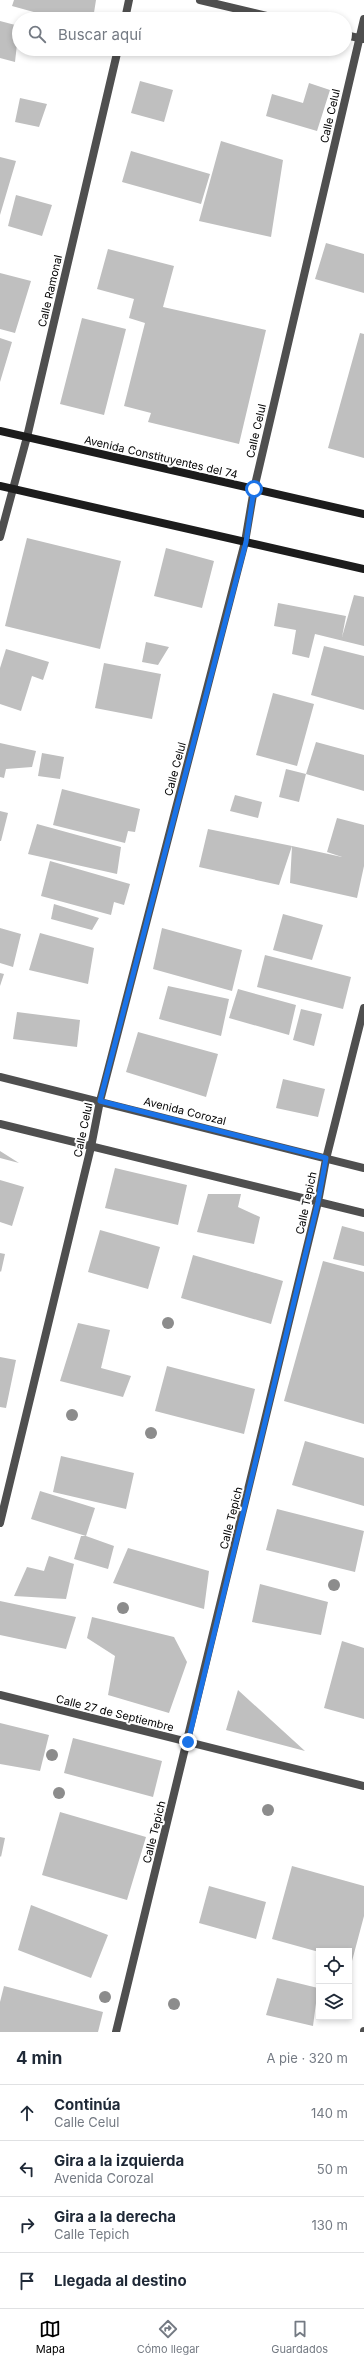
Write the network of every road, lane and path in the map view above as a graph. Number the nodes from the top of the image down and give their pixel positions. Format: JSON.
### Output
{"nodes":[{"id":1,"x":129,"y":0,"type":"edge"},
{"id":2,"x":200,"y":0,"type":"edge"},
{"id":3,"x":126,"y":12,"type":"edge"},
{"id":4,"x":250,"y":12,"type":"edge"},
{"id":5,"x":364,"y":19,"type":"edge"},
{"id":6,"x":352,"y":37,"type":"edge"},
{"id":7,"x":362,"y":39,"type":"edge"},
{"id":8,"x":116,"y":56,"type":"edge"},
{"id":9,"x":0,"y":431,"type":"edge"},
{"id":10,"x":27,"y":437,"type":"junction"},
{"id":11,"x":0,"y":486,"type":"edge"},
{"id":12,"x":12,"y":489,"type":"junction"},
{"id":13,"x":254,"y":489,"type":"junction"},
{"id":14,"x":364,"y":514,"type":"edge"},
{"id":15,"x":0,"y":537,"type":"edge"},
{"id":16,"x":246,"y":542,"type":"junction"},
{"id":17,"x":364,"y":569,"type":"edge"},
{"id":18,"x":364,"y":1008,"type":"edge"},
{"id":19,"x":0,"y":1077,"type":"edge"},
{"id":20,"x":100,"y":1101,"type":"junction"},
{"id":21,"x":0,"y":1124,"type":"edge"},
{"id":22,"x":91,"y":1147,"type":"junction"},
{"id":23,"x":326,"y":1158,"type":"junction"},
{"id":24,"x":364,"y":1168,"type":"edge"},
{"id":25,"x":318,"y":1202,"type":"junction"},
{"id":26,"x":364,"y":1213,"type":"edge"},
{"id":27,"x":0,"y":1523,"type":"edge"},
{"id":28,"x":0,"y":1695,"type":"edge"},
{"id":29,"x":188,"y":1742,"type":"junction"},
{"id":30,"x":364,"y":1786,"type":"edge"},
{"id":31,"x":116,"y":2032,"type":"edge"}],
"edges":[{"from":1,"to":3,"type":"street"},
{"from":2,"to":4,"type":"street"},
{"from":5,"to":7,"type":"street","name":"Calle Celul"},
{"from":6,"to":7,"type":"street"},
{"from":7,"to":13,"type":"street","name":"Calle Celul"},
{"from":8,"to":10,"type":"street","name":"Calle Ramonal"},
{"from":9,"to":10,"type":"main road","name":"Avenida Constituyentes del 74"},
{"from":10,"to":12,"type":"street","name":"Calle Ramonal"},
{"from":10,"to":13,"type":"main road","name":"Avenida Constituyentes del 74"},
{"from":11,"to":12,"type":"main road"},
{"from":12,"to":15,"type":"street","name":"Calle Ramonal"},
{"from":12,"to":16,"type":"main road"},
{"from":13,"to":14,"type":"main road","name":"Avenida Constituyentes del 74"},
{"from":13,"to":16,"type":"street","name":"Calle Celul"},
{"from":16,"to":17,"type":"main road"},
{"from":16,"to":20,"type":"street","name":"Calle Celul"},
{"from":18,"to":23,"type":"street","name":"Calle Tepich"},
{"from":19,"to":20,"type":"street","name":"Avenida Corozal"},
{"from":20,"to":22,"type":"street","name":"Calle Celul"},
{"from":20,"to":23,"type":"street","name":"Avenida Corozal"},
{"from":21,"to":22,"type":"street"},
{"from":22,"to":25,"type":"street"},
{"from":22,"to":27,"type":"street","name":"Calle Celul"},
{"from":23,"to":24,"type":"street","name":"Avenida Corozal"},
{"from":23,"to":25,"type":"street","name":"Calle Tepich"},
{"from":25,"to":26,"type":"street"},
{"from":25,"to":29,"type":"street","name":"Calle Tepich"},
{"from":28,"to":29,"type":"street","name":"Calle 27 de Septiembre"},
{"from":29,"to":30,"type":"street","name":"Calle 27 de Septiembre"},
{"from":29,"to":31,"type":"street","name":"Calle Tepich"}]}
